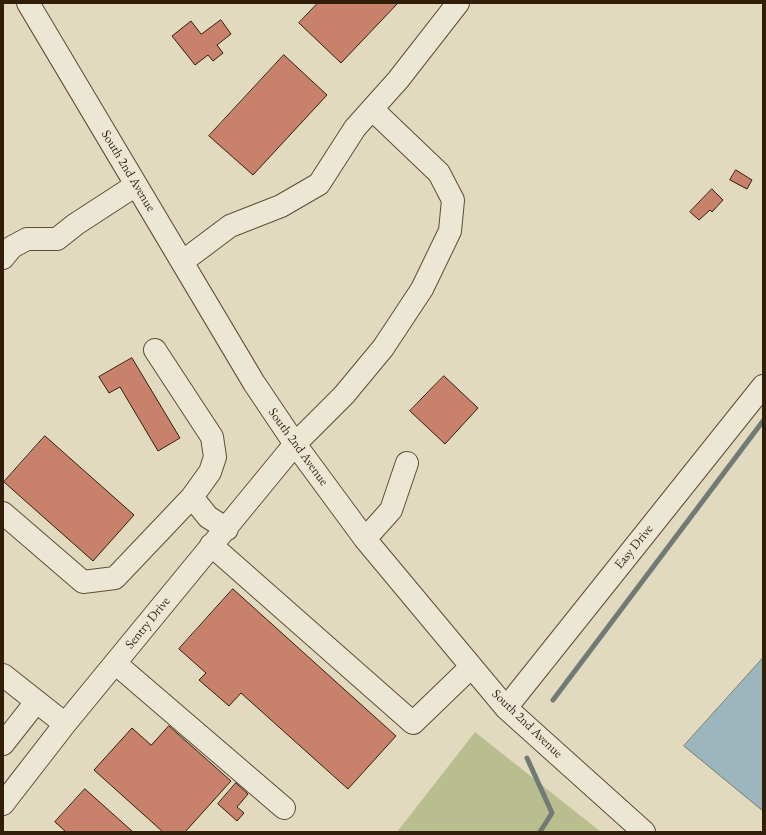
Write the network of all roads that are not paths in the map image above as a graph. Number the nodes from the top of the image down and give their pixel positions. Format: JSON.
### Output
{"nodes":[{"id":1,"x":28,"y":3,"type":"edge"},
{"id":2,"x":458,"y":3,"type":"edge"},
{"id":3,"x":372,"y":109,"type":"junction"},
{"id":4,"x":136,"y":185,"type":"junction"},
{"id":5,"x":3,"y":258,"type":"edge"},
{"id":6,"x":182,"y":262,"type":"junction"},
{"id":7,"x":156,"y":350,"type":"dead end"},
{"id":8,"x":763,"y":386,"type":"edge"},
{"id":9,"x":295,"y":444,"type":"junction"},
{"id":10,"x":406,"y":463,"type":"dead end"},
{"id":11,"x":192,"y":498,"type":"junction"},
{"id":12,"x":3,"y":513,"type":"edge"},
{"id":13,"x":227,"y":529,"type":"junction"},
{"id":14,"x":365,"y":538,"type":"junction"},
{"id":15,"x":211,"y":545,"type":"junction"},
{"id":16,"x":115,"y":663,"type":"junction"},
{"id":17,"x":471,"y":667,"type":"junction"},
{"id":18,"x":3,"y":675,"type":"edge"},
{"id":19,"x":36,"y":702,"type":"junction"},
{"id":20,"x":506,"y":708,"type":"junction"},
{"id":21,"x":65,"y":724,"type":"junction"},
{"id":22,"x":3,"y":744,"type":"edge"},
{"id":23,"x":3,"y":804,"type":"edge"},
{"id":24,"x":284,"y":808,"type":"dead end"},
{"id":25,"x":644,"y":832,"type":"edge"}],
"edges":[{"from":1,"to":4,"type":"street","name":"South 2nd Avenue"},
{"from":2,"to":3,"type":"street"},
{"from":3,"to":6,"type":"street"},
{"from":3,"to":9,"type":"street","name":"Sentry Drive"},
{"from":4,"to":5,"type":"street"},
{"from":4,"to":6,"type":"street","name":"South 2nd Avenue"},
{"from":6,"to":9,"type":"street","name":"South 2nd Avenue"},
{"from":7,"to":11,"type":"street"},
{"from":8,"to":20,"type":"street","name":"Easy Drive"},
{"from":9,"to":13,"type":"street","name":"Sentry Drive"},
{"from":9,"to":14,"type":"street","name":"South 2nd Avenue"},
{"from":10,"to":14,"type":"street"},
{"from":11,"to":12,"type":"street"},
{"from":11,"to":13,"type":"street"},
{"from":13,"to":15,"type":"street","name":"Sentry Drive"},
{"from":14,"to":17,"type":"street","name":"South 2nd Avenue"},
{"from":15,"to":16,"type":"street","name":"Sentry Drive"},
{"from":15,"to":17,"type":"street"},
{"from":16,"to":21,"type":"street","name":"Sentry Drive"},
{"from":16,"to":24,"type":"street"},
{"from":17,"to":20,"type":"street","name":"South 2nd Avenue"},
{"from":18,"to":19,"type":"street"},
{"from":19,"to":21,"type":"street"},
{"from":19,"to":22,"type":"street"},
{"from":20,"to":25,"type":"street","name":"South 2nd Avenue"},
{"from":21,"to":23,"type":"street","name":"Sentry Drive"}]}
